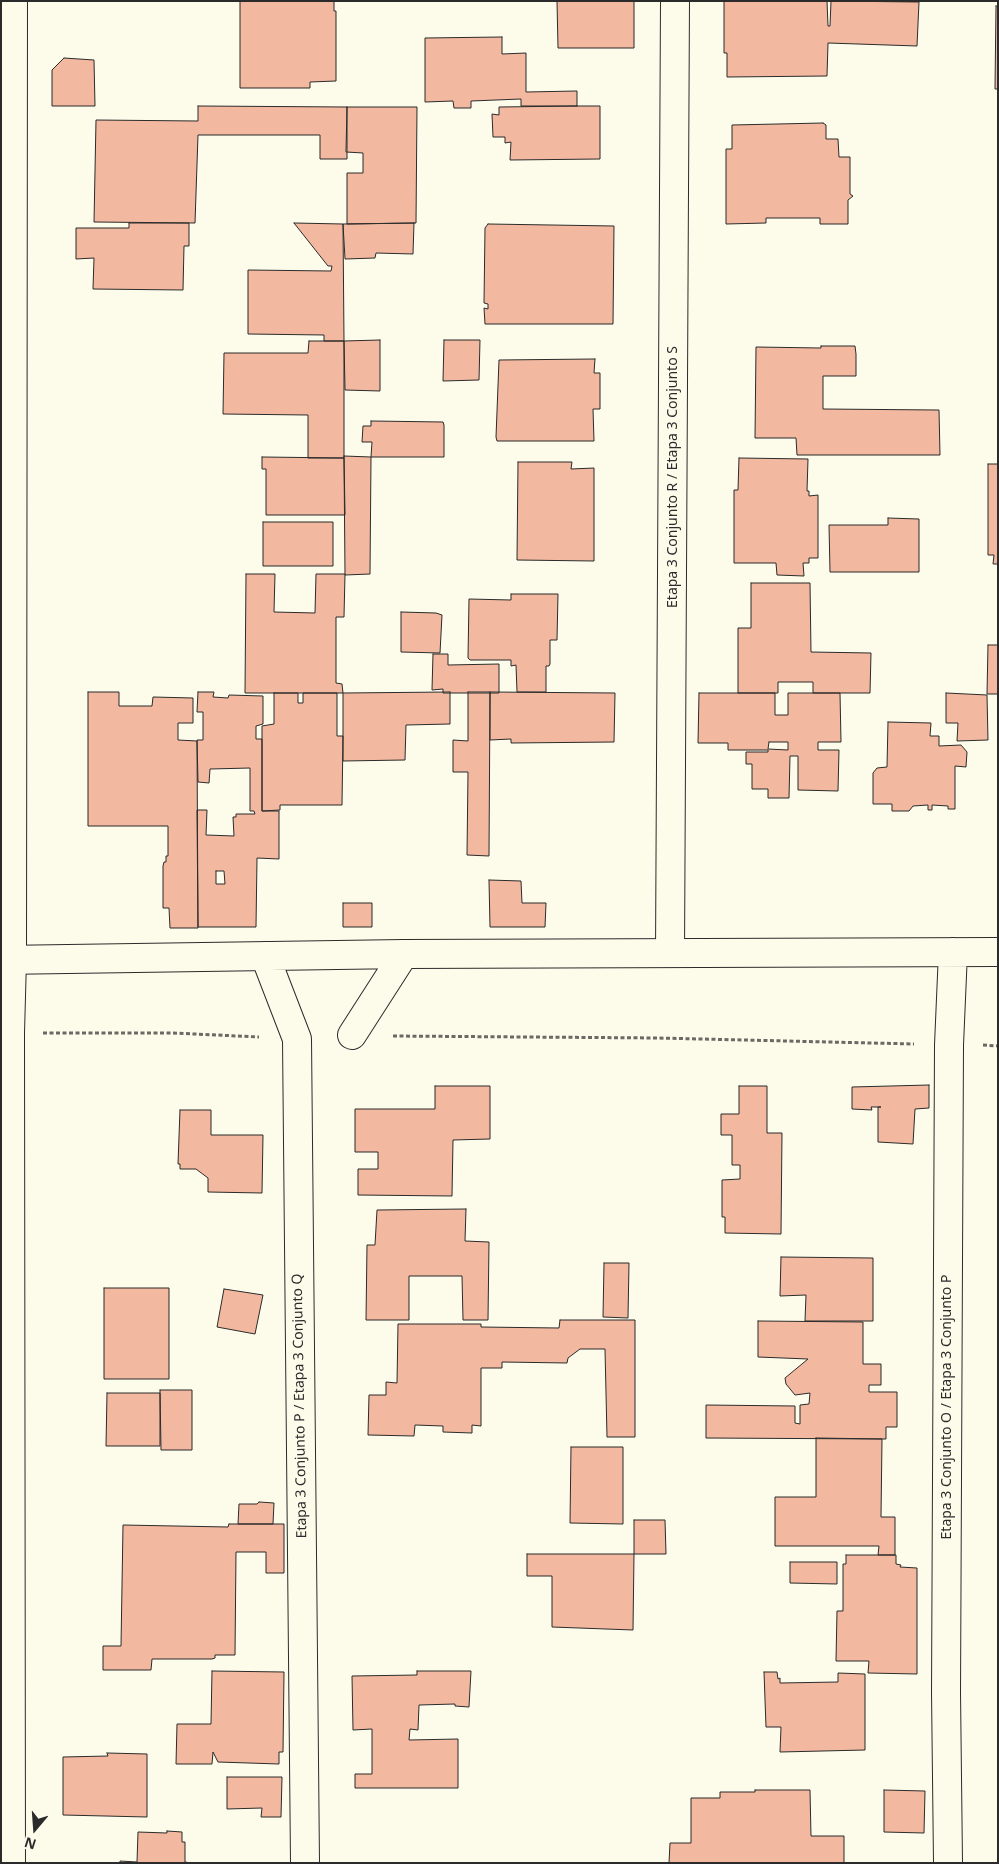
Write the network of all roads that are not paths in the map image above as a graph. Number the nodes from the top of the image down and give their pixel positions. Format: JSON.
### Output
{"nodes":[{"id":1,"x":13,"y":1,"type":"edge"},
{"id":2,"x":675,"y":1,"type":"edge"},
{"id":3,"x":952,"y":952,"type":"junction"},
{"id":4,"x":998,"y":952,"type":"edge"},
{"id":5,"x":670,"y":953,"type":"junction"},
{"id":6,"x":404,"y":954,"type":"junction"},
{"id":7,"x":266,"y":956,"type":"junction"},
{"id":8,"x":7,"y":959,"type":"edge"},
{"id":9,"x":352,"y":1035,"type":"road end"},
{"id":10,"x":11,"y":1863,"type":"edge"},
{"id":11,"x":305,"y":1863,"type":"edge"},
{"id":12,"x":948,"y":1863,"type":"edge"}],
"edges":[{"from":1,"to":8,"type":"street"},
{"from":2,"to":5,"type":"street","name":"Etapa 3 Conjunto R / Etapa 3 Conjunto S"},
{"from":3,"to":4,"type":"street"},
{"from":3,"to":5,"type":"street"},
{"from":3,"to":12,"type":"street","name":"Etapa 3 Conjunto O / Etapa 3 Conjunto P"},
{"from":5,"to":6,"type":"street"},
{"from":6,"to":7,"type":"street"},
{"from":6,"to":9,"type":"street"},
{"from":7,"to":8,"type":"street"},
{"from":7,"to":11,"type":"street","name":"Etapa 3 Conjunto P / Etapa 3 Conjunto Q"},
{"from":8,"to":10,"type":"street"}]}
